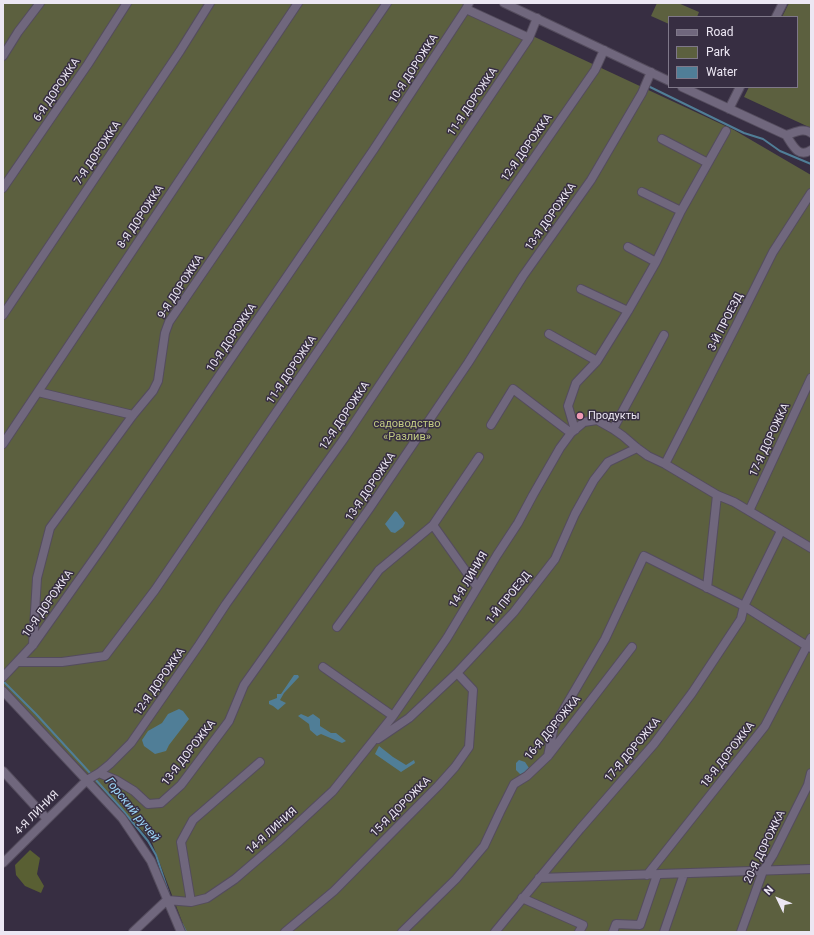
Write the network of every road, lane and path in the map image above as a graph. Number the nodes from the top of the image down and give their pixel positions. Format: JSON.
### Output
{"nodes":[{"id":1,"x":40,"y":3,"type":"edge"},
{"id":2,"x":127,"y":3,"type":"edge"},
{"id":3,"x":210,"y":3,"type":"edge"},
{"id":4,"x":298,"y":3,"type":"edge"},
{"id":5,"x":387,"y":3,"type":"edge"},
{"id":6,"x":504,"y":3,"type":"edge"},
{"id":7,"x":779,"y":4,"type":"edge"},
{"id":8,"x":468,"y":6,"type":"edge"},
{"id":9,"x":776,"y":16,"type":"edge"},
{"id":10,"x":537,"y":18,"type":"junction"},
{"id":11,"x":529,"y":38,"type":"junction"},
{"id":12,"x":604,"y":50,"type":"junction"},
{"id":13,"x":3,"y":56,"type":"edge"},
{"id":14,"x":651,"y":72,"type":"junction"},
{"id":15,"x":668,"y":80,"type":"edge"},
{"id":16,"x":684,"y":88,"type":"edge"},
{"id":17,"x":740,"y":88,"type":"edge"},
{"id":18,"x":729,"y":109,"type":"junction"},
{"id":19,"x":726,"y":131,"type":"dead end"},
{"id":20,"x":811,"y":133,"type":"edge"},
{"id":21,"x":786,"y":135,"type":"junction"},
{"id":22,"x":662,"y":139,"type":"dead end"},
{"id":23,"x":811,"y":150,"type":"edge"},
{"id":24,"x":708,"y":163,"type":"junction"},
{"id":25,"x":3,"y":188,"type":"edge"},
{"id":26,"x":642,"y":192,"type":"dead end"},
{"id":27,"x":811,"y":193,"type":"edge"},
{"id":28,"x":681,"y":211,"type":"junction"},
{"id":29,"x":628,"y":247,"type":"dead end"},
{"id":30,"x":656,"y":262,"type":"junction"},
{"id":31,"x":581,"y":289,"type":"dead end"},
{"id":32,"x":628,"y":311,"type":"junction"},
{"id":33,"x":3,"y":314,"type":"edge"},
{"id":34,"x":549,"y":334,"type":"dead end"},
{"id":35,"x":664,"y":335,"type":"dead end"},
{"id":36,"x":597,"y":361,"type":"junction"},
{"id":37,"x":811,"y":378,"type":"edge"},
{"id":38,"x":38,"y":392,"type":"junction"},
{"id":39,"x":133,"y":415,"type":"junction"},
{"id":40,"x":491,"y":425,"type":"dead end"},
{"id":41,"x":613,"y":429,"type":"junction"},
{"id":42,"x":573,"y":431,"type":"junction"},
{"id":43,"x":3,"y":444,"type":"edge"},
{"id":44,"x":637,"y":448,"type":"junction"},
{"id":45,"x":479,"y":457,"type":"dead end"},
{"id":46,"x":665,"y":464,"type":"junction"},
{"id":47,"x":717,"y":495,"type":"junction"},
{"id":48,"x":749,"y":511,"type":"junction"},
{"id":49,"x":433,"y":525,"type":"junction"},
{"id":50,"x":781,"y":531,"type":"junction"},
{"id":51,"x":811,"y":548,"type":"edge"},
{"id":52,"x":478,"y":587,"type":"junction"},
{"id":53,"x":707,"y":588,"type":"junction"},
{"id":54,"x":744,"y":606,"type":"junction"},
{"id":55,"x":337,"y":626,"type":"dead end"},
{"id":56,"x":811,"y":638,"type":"edge"},
{"id":57,"x":33,"y":646,"type":"junction"},
{"id":58,"x":632,"y":647,"type":"dead end"},
{"id":59,"x":809,"y":647,"type":"edge"},
{"id":60,"x":18,"y":662,"type":"junction"},
{"id":61,"x":323,"y":666,"type":"dead end"},
{"id":62,"x":457,"y":673,"type":"junction"},
{"id":63,"x":3,"y":677,"type":"edge"},
{"id":64,"x":3,"y":691,"type":"edge"},
{"id":65,"x":393,"y":716,"type":"junction"},
{"id":66,"x":371,"y":744,"type":"junction"},
{"id":67,"x":548,"y":756,"type":"junction"},
{"id":68,"x":260,"y":762,"type":"dead end"},
{"id":69,"x":3,"y":771,"type":"edge"},
{"id":70,"x":99,"y":773,"type":"junction"},
{"id":71,"x":811,"y":773,"type":"edge"},
{"id":72,"x":87,"y":780,"type":"junction"},
{"id":73,"x":47,"y":819,"type":"junction"},
{"id":74,"x":3,"y":863,"type":"edge"},
{"id":75,"x":811,"y":869,"type":"edge"},
{"id":76,"x":763,"y":871,"type":"junction"},
{"id":77,"x":657,"y":874,"type":"junction"},
{"id":78,"x":684,"y":874,"type":"junction"},
{"id":79,"x":648,"y":875,"type":"junction"},
{"id":80,"x":539,"y":878,"type":"junction"},
{"id":81,"x":522,"y":898,"type":"junction"},
{"id":82,"x":167,"y":900,"type":"junction"},
{"id":83,"x":191,"y":902,"type":"junction"},
{"id":84,"x":133,"y":932,"type":"edge"},
{"id":85,"x":181,"y":932,"type":"edge"},
{"id":86,"x":285,"y":932,"type":"edge"},
{"id":87,"x":402,"y":932,"type":"edge"},
{"id":88,"x":495,"y":932,"type":"edge"},
{"id":89,"x":579,"y":932,"type":"edge"},
{"id":90,"x":613,"y":932,"type":"edge"},
{"id":91,"x":664,"y":932,"type":"edge"},
{"id":92,"x":741,"y":932,"type":"edge"}],
"edges":[{"from":1,"to":13,"type":"street"},
{"from":2,"to":25,"type":"street","name":"6-Я ДОРОЖКА"},
{"from":3,"to":33,"type":"street","name":"7-Я ДОРОЖКА"},
{"from":4,"to":38,"type":"street","name":"8-Я ДОРОЖКА"},
{"from":5,"to":39,"type":"street","name":"9-Я ДОРОЖКА"},
{"from":6,"to":10,"type":"street"},
{"from":7,"to":9,"type":"street"},
{"from":8,"to":11,"type":"street"},
{"from":8,"to":57,"type":"street","name":"10-Я ДОРОЖКА"},
{"from":10,"to":11,"type":"street","name":"11-Я ДОРОЖКА"},
{"from":10,"to":12,"type":"street"},
{"from":11,"to":60,"type":"street","name":"11-Я ДОРОЖКА"},
{"from":12,"to":14,"type":"street"},
{"from":12,"to":70,"type":"street","name":"12-Я ДОРОЖКА"},
{"from":14,"to":15,"type":"street"},
{"from":14,"to":70,"type":"street","name":"13-Я ДОРОЖКА"},
{"from":16,"to":18,"type":"street"},
{"from":17,"to":18,"type":"street"},
{"from":18,"to":21,"type":"street"},
{"from":19,"to":24,"type":"street"},
{"from":20,"to":21,"type":"street"},
{"from":21,"to":23,"type":"street"},
{"from":22,"to":24,"type":"street"},
{"from":24,"to":28,"type":"street"},
{"from":26,"to":28,"type":"street"},
{"from":27,"to":46,"type":"street","name":"3-Й ПРОЕЗД"},
{"from":28,"to":30,"type":"street"},
{"from":29,"to":30,"type":"street"},
{"from":30,"to":32,"type":"street"},
{"from":31,"to":32,"type":"street"},
{"from":32,"to":36,"type":"street"},
{"from":34,"to":36,"type":"street"},
{"from":35,"to":41,"type":"street"},
{"from":36,"to":42,"type":"street"},
{"from":37,"to":48,"type":"street","name":"17-Я ДОРОЖКА"},
{"from":38,"to":39,"type":"street"},
{"from":38,"to":43,"type":"street","name":"8-Я ДОРОЖКА"},
{"from":39,"to":57,"type":"street","name":"9-Я ДОРОЖКА"},
{"from":40,"to":42,"type":"street"},
{"from":41,"to":42,"type":"street","name":"14-Я ЛИНИЯ"},
{"from":41,"to":44,"type":"street","name":"14-Я ЛИНИЯ"},
{"from":42,"to":52,"type":"street","name":"14-Я ЛИНИЯ"},
{"from":44,"to":46,"type":"street","name":"14-Я ЛИНИЯ"},
{"from":44,"to":62,"type":"street","name":"1-Й ПРОЕЗД"},
{"from":45,"to":49,"type":"street"},
{"from":46,"to":47,"type":"street","name":"14-Я ЛИНИЯ"},
{"from":47,"to":48,"type":"street","name":"14-Я ЛИНИЯ"},
{"from":47,"to":53,"type":"street"},
{"from":48,"to":50,"type":"street","name":"14-Я ЛИНИЯ"},
{"from":49,"to":52,"type":"street"},
{"from":49,"to":55,"type":"street"},
{"from":50,"to":51,"type":"street","name":"14-Я ЛИНИЯ"},
{"from":50,"to":54,"type":"street","name":"17-Я ДОРОЖКА"},
{"from":52,"to":65,"type":"street","name":"14-Я ЛИНИЯ"},
{"from":53,"to":54,"type":"street"},
{"from":53,"to":67,"type":"street"},
{"from":54,"to":59,"type":"street"},
{"from":54,"to":80,"type":"street","name":"17-Я ДОРОЖКА"},
{"from":56,"to":59,"type":"street","name":"18-Я ДОРОЖКА"},
{"from":57,"to":60,"type":"street","name":"10-Я ДОРОЖКА"},
{"from":58,"to":67,"type":"street","name":"16-Я ДОРОЖКА"},
{"from":59,"to":79,"type":"street","name":"18-Я ДОРОЖКА"},
{"from":60,"to":63,"type":"street","name":"10-Я ДОРОЖКА"},
{"from":61,"to":65,"type":"street"},
{"from":62,"to":66,"type":"street","name":"1-Й ПРОЕЗД"},
{"from":62,"to":86,"type":"street","name":"15-Я ДОРОЖКА"},
{"from":64,"to":72,"type":"street"},
{"from":65,"to":66,"type":"street","name":"14-Я ЛИНИЯ"},
{"from":66,"to":83,"type":"street","name":"14-Я ЛИНИЯ"},
{"from":67,"to":87,"type":"street","name":"16-Я ДОРОЖКА"},
{"from":68,"to":83,"type":"street"},
{"from":69,"to":73,"type":"street"},
{"from":70,"to":72,"type":"street","name":"12-Я ДОРОЖКА"},
{"from":71,"to":76,"type":"street","name":"20-Я ДОРОЖКА"},
{"from":72,"to":73,"type":"street","name":"4-Я ЛИНИЯ"},
{"from":72,"to":82,"type":"street"},
{"from":73,"to":74,"type":"street","name":"4-Я ЛИНИЯ"},
{"from":75,"to":76,"type":"street"},
{"from":76,"to":78,"type":"street"},
{"from":76,"to":92,"type":"street","name":"20-Я ДОРОЖКА"},
{"from":77,"to":78,"type":"street"},
{"from":77,"to":79,"type":"street"},
{"from":77,"to":90,"type":"street"},
{"from":78,"to":91,"type":"street"},
{"from":79,"to":80,"type":"street"},
{"from":80,"to":81,"type":"street","name":"17-Я ДОРОЖКА"},
{"from":81,"to":88,"type":"street","name":"17-Я ДОРОЖКА"},
{"from":81,"to":89,"type":"street"},
{"from":82,"to":83,"type":"street","name":"14-Я ЛИНИЯ"},
{"from":82,"to":84,"type":"street"},
{"from":82,"to":85,"type":"street"}]}
